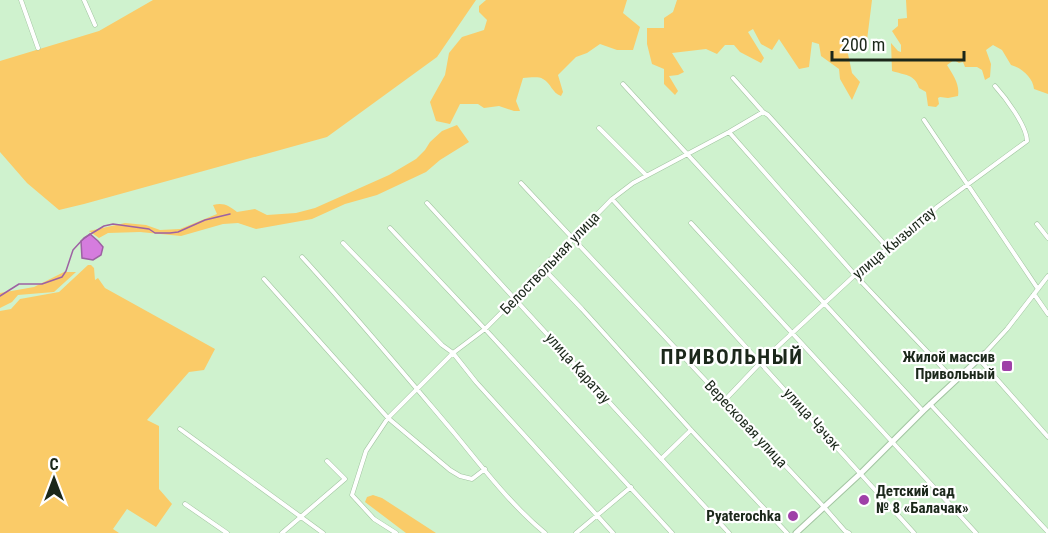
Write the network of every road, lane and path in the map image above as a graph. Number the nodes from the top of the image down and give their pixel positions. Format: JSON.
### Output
{"nodes":[{"id":1,"x":21,"y":0,"type":"edge"},
{"id":2,"x":84,"y":0,"type":"edge"},
{"id":3,"x":95,"y":26,"type":"dead end"},
{"id":4,"x":38,"y":48,"type":"dead end"},
{"id":5,"x":733,"y":78,"type":"dead end"},
{"id":6,"x":623,"y":84,"type":"dead end"},
{"id":7,"x":995,"y":86,"type":"dead end"},
{"id":8,"x":763,"y":112,"type":"junction"},
{"id":9,"x":924,"y":120,"type":"dead end"},
{"id":10,"x":598,"y":128,"type":"dead end"},
{"id":11,"x":729,"y":132,"type":"junction"},
{"id":12,"x":686,"y":154,"type":"junction"},
{"id":13,"x":646,"y":175,"type":"junction"},
{"id":14,"x":521,"y":183,"type":"dead end"},
{"id":15,"x":967,"y":185,"type":"junction"},
{"id":16,"x":612,"y":200,"type":"junction"},
{"id":17,"x":427,"y":203,"type":"dead end"},
{"id":18,"x":691,"y":223,"type":"dead end"},
{"id":19,"x":1037,"y":224,"type":"dead end"},
{"id":20,"x":390,"y":228,"type":"dead end"},
{"id":21,"x":1048,"y":238,"type":"edge"},
{"id":22,"x":573,"y":239,"type":"junction"},
{"id":23,"x":343,"y":243,"type":"dead end"},
{"id":24,"x":888,"y":248,"type":"junction"},
{"id":25,"x":302,"y":257,"type":"dead end"},
{"id":26,"x":542,"y":267,"type":"junction"},
{"id":27,"x":855,"y":275,"type":"junction"},
{"id":28,"x":1048,"y":276,"type":"edge"},
{"id":29,"x":264,"y":279,"type":"dead end"},
{"id":30,"x":1038,"y":289,"type":"junction"},
{"id":31,"x":1034,"y":294,"type":"junction"},
{"id":32,"x":514,"y":299,"type":"junction"},
{"id":33,"x":825,"y":305,"type":"junction"},
{"id":34,"x":1048,"y":314,"type":"edge"},
{"id":35,"x":485,"y":329,"type":"junction"},
{"id":36,"x":793,"y":333,"type":"junction"},
{"id":37,"x":453,"y":353,"type":"junction"},
{"id":38,"x":981,"y":356,"type":"junction"},
{"id":39,"x":761,"y":362,"type":"junction"},
{"id":40,"x":955,"y":381,"type":"junction"},
{"id":41,"x":417,"y":389,"type":"junction"},
{"id":42,"x":724,"y":401,"type":"junction"},
{"id":43,"x":930,"y":404,"type":"junction"},
{"id":44,"x":923,"y":411,"type":"junction"},
{"id":45,"x":388,"y":418,"type":"junction"},
{"id":46,"x":180,"y":429,"type":"dead end"},
{"id":47,"x":692,"y":430,"type":"junction"},
{"id":48,"x":1048,"y":437,"type":"edge"},
{"id":49,"x":892,"y":441,"type":"junction"},
{"id":50,"x":661,"y":459,"type":"junction"},
{"id":51,"x":327,"y":461,"type":"dead end"},
{"id":52,"x":484,"y":469,"type":"junction"},
{"id":53,"x":861,"y":473,"type":"junction"},
{"id":54,"x":631,"y":487,"type":"junction"},
{"id":55,"x":185,"y":504,"type":"dead end"},
{"id":56,"x":824,"y":507,"type":"junction"},
{"id":57,"x":597,"y":516,"type":"junction"},
{"id":58,"x":301,"y":517,"type":"junction"},
{"id":59,"x":1048,"y":532,"type":"edge"},
{"id":60,"x":226,"y":533,"type":"edge"},
{"id":61,"x":282,"y":533,"type":"edge"},
{"id":62,"x":322,"y":533,"type":"edge"},
{"id":63,"x":396,"y":533,"type":"edge"},
{"id":64,"x":544,"y":533,"type":"edge"},
{"id":65,"x":576,"y":533,"type":"edge"},
{"id":66,"x":613,"y":533,"type":"edge"},
{"id":67,"x":672,"y":533,"type":"edge"},
{"id":68,"x":729,"y":533,"type":"edge"},
{"id":69,"x":788,"y":533,"type":"edge"},
{"id":70,"x":796,"y":533,"type":"edge"},
{"id":71,"x":849,"y":533,"type":"edge"},
{"id":72,"x":914,"y":533,"type":"edge"},
{"id":73,"x":976,"y":533,"type":"edge"}],
"edges":[{"from":1,"to":4,"type":"street"},
{"from":2,"to":3,"type":"street"},
{"from":5,"to":8,"type":"street"},
{"from":6,"to":12,"type":"street"},
{"from":7,"to":15,"type":"street","name":"улица Кызылтау"},
{"from":8,"to":11,"type":"street","name":"Белоствольная улица"},
{"from":8,"to":24,"type":"street"},
{"from":9,"to":15,"type":"street"},
{"from":10,"to":13,"type":"street"},
{"from":11,"to":12,"type":"street","name":"Белоствольная улица"},
{"from":11,"to":27,"type":"street"},
{"from":12,"to":13,"type":"street","name":"Белоствольная улица"},
{"from":12,"to":33,"type":"street"},
{"from":13,"to":16,"type":"street","name":"Белоствольная улица"},
{"from":14,"to":22,"type":"street","name":"Вересковая улица"},
{"from":15,"to":24,"type":"street","name":"улица Кызылтау"},
{"from":15,"to":30,"type":"street"},
{"from":16,"to":22,"type":"street","name":"Белоствольная улица"},
{"from":16,"to":39,"type":"street","name":"улица Чэчэк"},
{"from":17,"to":32,"type":"street","name":"улица Каратау"},
{"from":18,"to":36,"type":"street"},
{"from":19,"to":21,"type":"street"},
{"from":20,"to":35,"type":"street"},
{"from":22,"to":26,"type":"street","name":"Белоствольная улица"},
{"from":22,"to":42,"type":"street","name":"Вересковая улица"},
{"from":23,"to":37,"type":"street"},
{"from":24,"to":27,"type":"street","name":"улица Кызылтау"},
{"from":25,"to":41,"type":"street"},
{"from":26,"to":32,"type":"street","name":"Белоствольная улица"},
{"from":26,"to":47,"type":"street"},
{"from":27,"to":33,"type":"street","name":"улица Кызылтау"},
{"from":27,"to":40,"type":"street"},
{"from":28,"to":30,"type":"street"},
{"from":29,"to":45,"type":"street"},
{"from":30,"to":31,"type":"street"},
{"from":31,"to":34,"type":"street"},
{"from":31,"to":38,"type":"street"},
{"from":32,"to":35,"type":"street","name":"Белоствольная улица"},
{"from":32,"to":50,"type":"street","name":"улица Каратау"},
{"from":33,"to":36,"type":"street","name":"улица Кызылтау"},
{"from":33,"to":44,"type":"street"},
{"from":35,"to":37,"type":"street","name":"Белоствольная улица"},
{"from":35,"to":54,"type":"street"},
{"from":36,"to":39,"type":"street","name":"улица Кызылтау"},
{"from":36,"to":49,"type":"street"},
{"from":37,"to":41,"type":"street","name":"Белоствольная улица"},
{"from":37,"to":57,"type":"street"},
{"from":38,"to":40,"type":"street"},
{"from":38,"to":48,"type":"street"},
{"from":39,"to":42,"type":"street","name":"улица Кызылтау"},
{"from":39,"to":53,"type":"street","name":"улица Чэчэк"},
{"from":40,"to":43,"type":"street"},
{"from":41,"to":45,"type":"street","name":"Белоствольная улица"},
{"from":41,"to":52,"type":"street"},
{"from":42,"to":56,"type":"street","name":"Вересковая улица"},
{"from":43,"to":44,"type":"street"},
{"from":43,"to":59,"type":"street"},
{"from":44,"to":49,"type":"street"},
{"from":45,"to":52,"type":"street"},
{"from":45,"to":63,"type":"street","name":"Белоствольная улица"},
{"from":46,"to":58,"type":"street"},
{"from":47,"to":50,"type":"street"},
{"from":47,"to":69,"type":"street"},
{"from":49,"to":53,"type":"street"},
{"from":49,"to":73,"type":"street"},
{"from":50,"to":68,"type":"street","name":"улица Каратау"},
{"from":51,"to":58,"type":"street"},
{"from":52,"to":64,"type":"street"},
{"from":53,"to":56,"type":"street"},
{"from":53,"to":72,"type":"street","name":"улица Чэчэк"},
{"from":54,"to":57,"type":"street"},
{"from":54,"to":67,"type":"street"},
{"from":55,"to":60,"type":"street"},
{"from":56,"to":70,"type":"street"},
{"from":56,"to":71,"type":"street","name":"Вересковая улица"},
{"from":57,"to":65,"type":"street"},
{"from":57,"to":66,"type":"street"},
{"from":58,"to":61,"type":"street"},
{"from":58,"to":62,"type":"street"}]}
